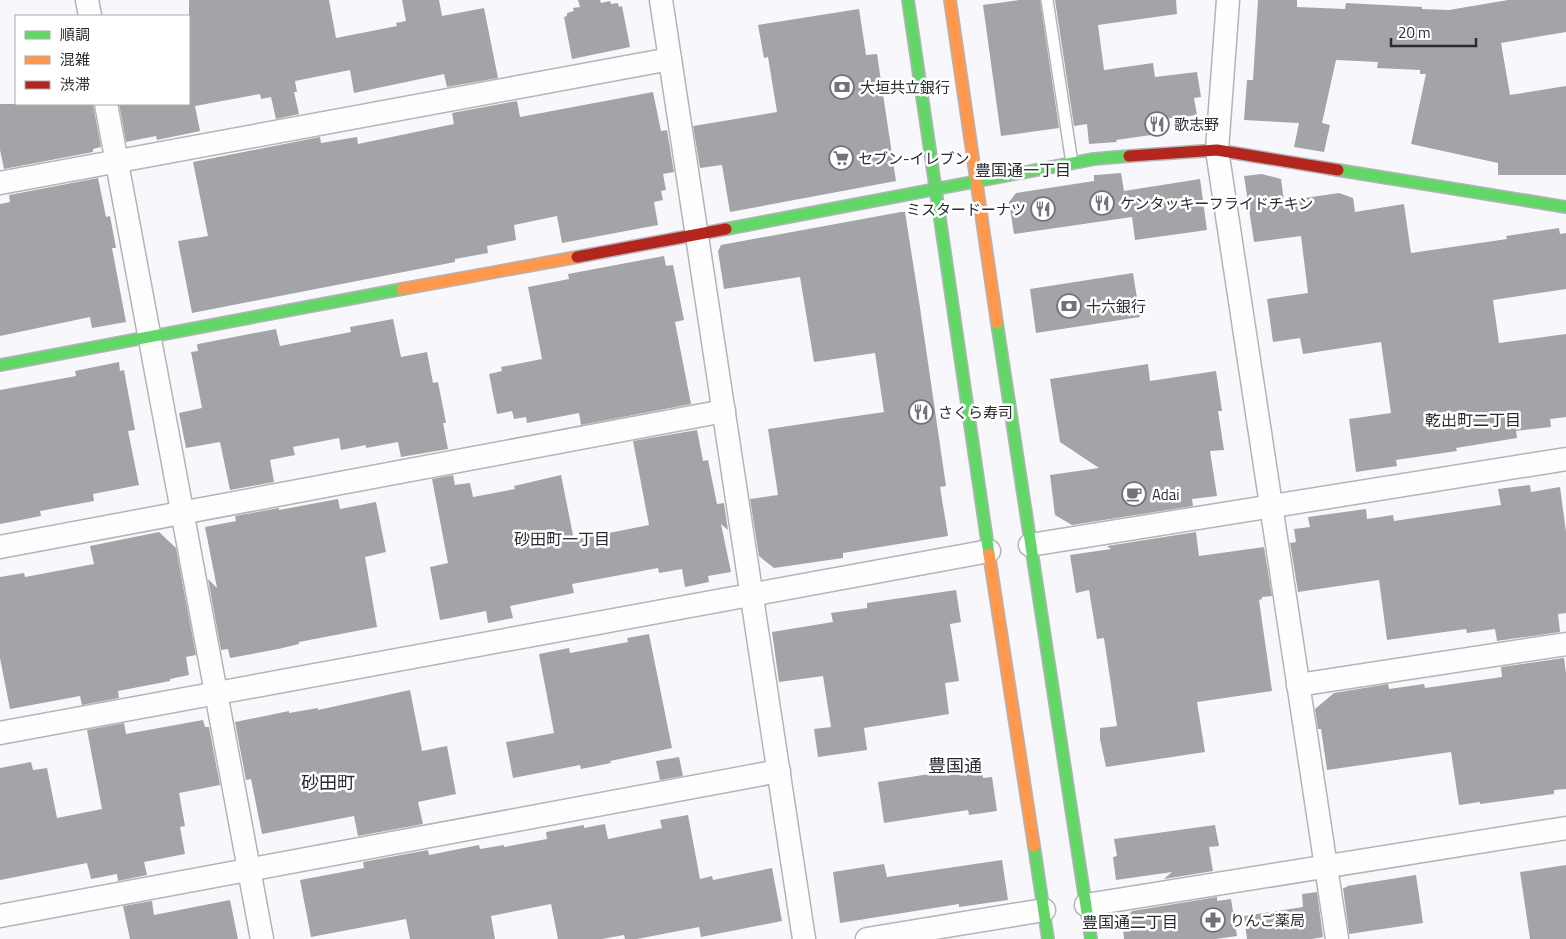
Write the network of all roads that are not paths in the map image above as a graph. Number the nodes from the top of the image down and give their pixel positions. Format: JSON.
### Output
{"nodes":[{"id":1,"x":87,"y":0,"type":"edge"},
{"id":2,"x":661,"y":0,"type":"edge"},
{"id":3,"x":908,"y":0,"type":"edge"},
{"id":4,"x":950,"y":0,"type":"edge"},
{"id":5,"x":1047,"y":0,"type":"edge"},
{"id":6,"x":1228,"y":0,"type":"edge"},
{"id":7,"x":90,"y":15,"type":"edge"},
{"id":8,"x":670,"y":59,"type":"junction"},
{"id":9,"x":106,"y":105,"type":"edge"},
{"id":10,"x":1217,"y":150,"type":"junction"},
{"id":11,"x":117,"y":162,"type":"junction"},
{"id":12,"x":1072,"y":163,"type":"junction"},
{"id":13,"x":976,"y":182,"type":"junction"},
{"id":14,"x":0,"y":183,"type":"edge"},
{"id":15,"x":936,"y":190,"type":"junction"},
{"id":16,"x":1566,"y":207,"type":"edge"},
{"id":17,"x":697,"y":234,"type":"junction"},
{"id":18,"x":150,"y":337,"type":"junction"},
{"id":19,"x":0,"y":365,"type":"edge"},
{"id":20,"x":724,"y":412,"type":"junction"},
{"id":21,"x":1566,"y":459,"type":"edge"},
{"id":22,"x":1271,"y":508,"type":"junction"},
{"id":23,"x":183,"y":513,"type":"junction"},
{"id":24,"x":1030,"y":545,"type":"junction"},
{"id":25,"x":0,"y":547,"type":"edge"},
{"id":26,"x":989,"y":551,"type":"junction"},
{"id":27,"x":752,"y":594,"type":"junction"},
{"id":28,"x":1566,"y":644,"type":"edge"},
{"id":29,"x":1298,"y":685,"type":"junction"},
{"id":30,"x":216,"y":693,"type":"junction"},
{"id":31,"x":0,"y":733,"type":"edge"},
{"id":32,"x":779,"y":771,"type":"junction"},
{"id":33,"x":1566,"y":828,"type":"edge"},
{"id":34,"x":1326,"y":866,"type":"junction"},
{"id":35,"x":249,"y":869,"type":"junction"},
{"id":36,"x":1086,"y":905,"type":"junction"},
{"id":37,"x":1044,"y":910,"type":"junction"},
{"id":38,"x":0,"y":916,"type":"edge"},
{"id":39,"x":262,"y":939,"type":"edge"},
{"id":40,"x":804,"y":939,"type":"edge"},
{"id":41,"x":867,"y":939,"type":"edge"},
{"id":42,"x":1048,"y":939,"type":"edge"},
{"id":43,"x":1091,"y":939,"type":"edge"},
{"id":44,"x":1337,"y":939,"type":"edge"}],
"edges":[{"from":1,"to":7,"type":"street"},
{"from":2,"to":8,"type":"street"},
{"from":3,"to":15,"type":"street"},
{"from":4,"to":13,"type":"street"},
{"from":5,"to":12,"type":"lane"},
{"from":6,"to":10,"type":"street"},
{"from":8,"to":11,"type":"street"},
{"from":8,"to":17,"type":"street"},
{"from":9,"to":11,"type":"street"},
{"from":10,"to":12,"type":"street"},
{"from":10,"to":16,"type":"street"},
{"from":10,"to":22,"type":"street"},
{"from":11,"to":14,"type":"street"},
{"from":11,"to":18,"type":"street"},
{"from":12,"to":13,"type":"street"},
{"from":13,"to":15,"type":"street"},
{"from":13,"to":24,"type":"street"},
{"from":15,"to":17,"type":"street"},
{"from":15,"to":26,"type":"street"},
{"from":17,"to":18,"type":"street"},
{"from":17,"to":20,"type":"street"},
{"from":18,"to":19,"type":"street"},
{"from":18,"to":23,"type":"street"},
{"from":20,"to":23,"type":"street"},
{"from":20,"to":27,"type":"street"},
{"from":21,"to":22,"type":"street"},
{"from":22,"to":24,"type":"street"},
{"from":22,"to":29,"type":"street"},
{"from":23,"to":25,"type":"street"},
{"from":23,"to":30,"type":"street"},
{"from":24,"to":36,"type":"street"},
{"from":26,"to":27,"type":"street"},
{"from":26,"to":37,"type":"street"},
{"from":27,"to":30,"type":"street"},
{"from":27,"to":32,"type":"street"},
{"from":28,"to":29,"type":"street"},
{"from":29,"to":34,"type":"street"},
{"from":30,"to":31,"type":"street"},
{"from":30,"to":35,"type":"street"},
{"from":32,"to":35,"type":"street"},
{"from":32,"to":40,"type":"street"},
{"from":33,"to":34,"type":"street"},
{"from":34,"to":36,"type":"street"},
{"from":34,"to":44,"type":"street"},
{"from":35,"to":38,"type":"street"},
{"from":35,"to":39,"type":"street"},
{"from":36,"to":43,"type":"street"},
{"from":37,"to":41,"type":"street"},
{"from":37,"to":42,"type":"street"}]}
